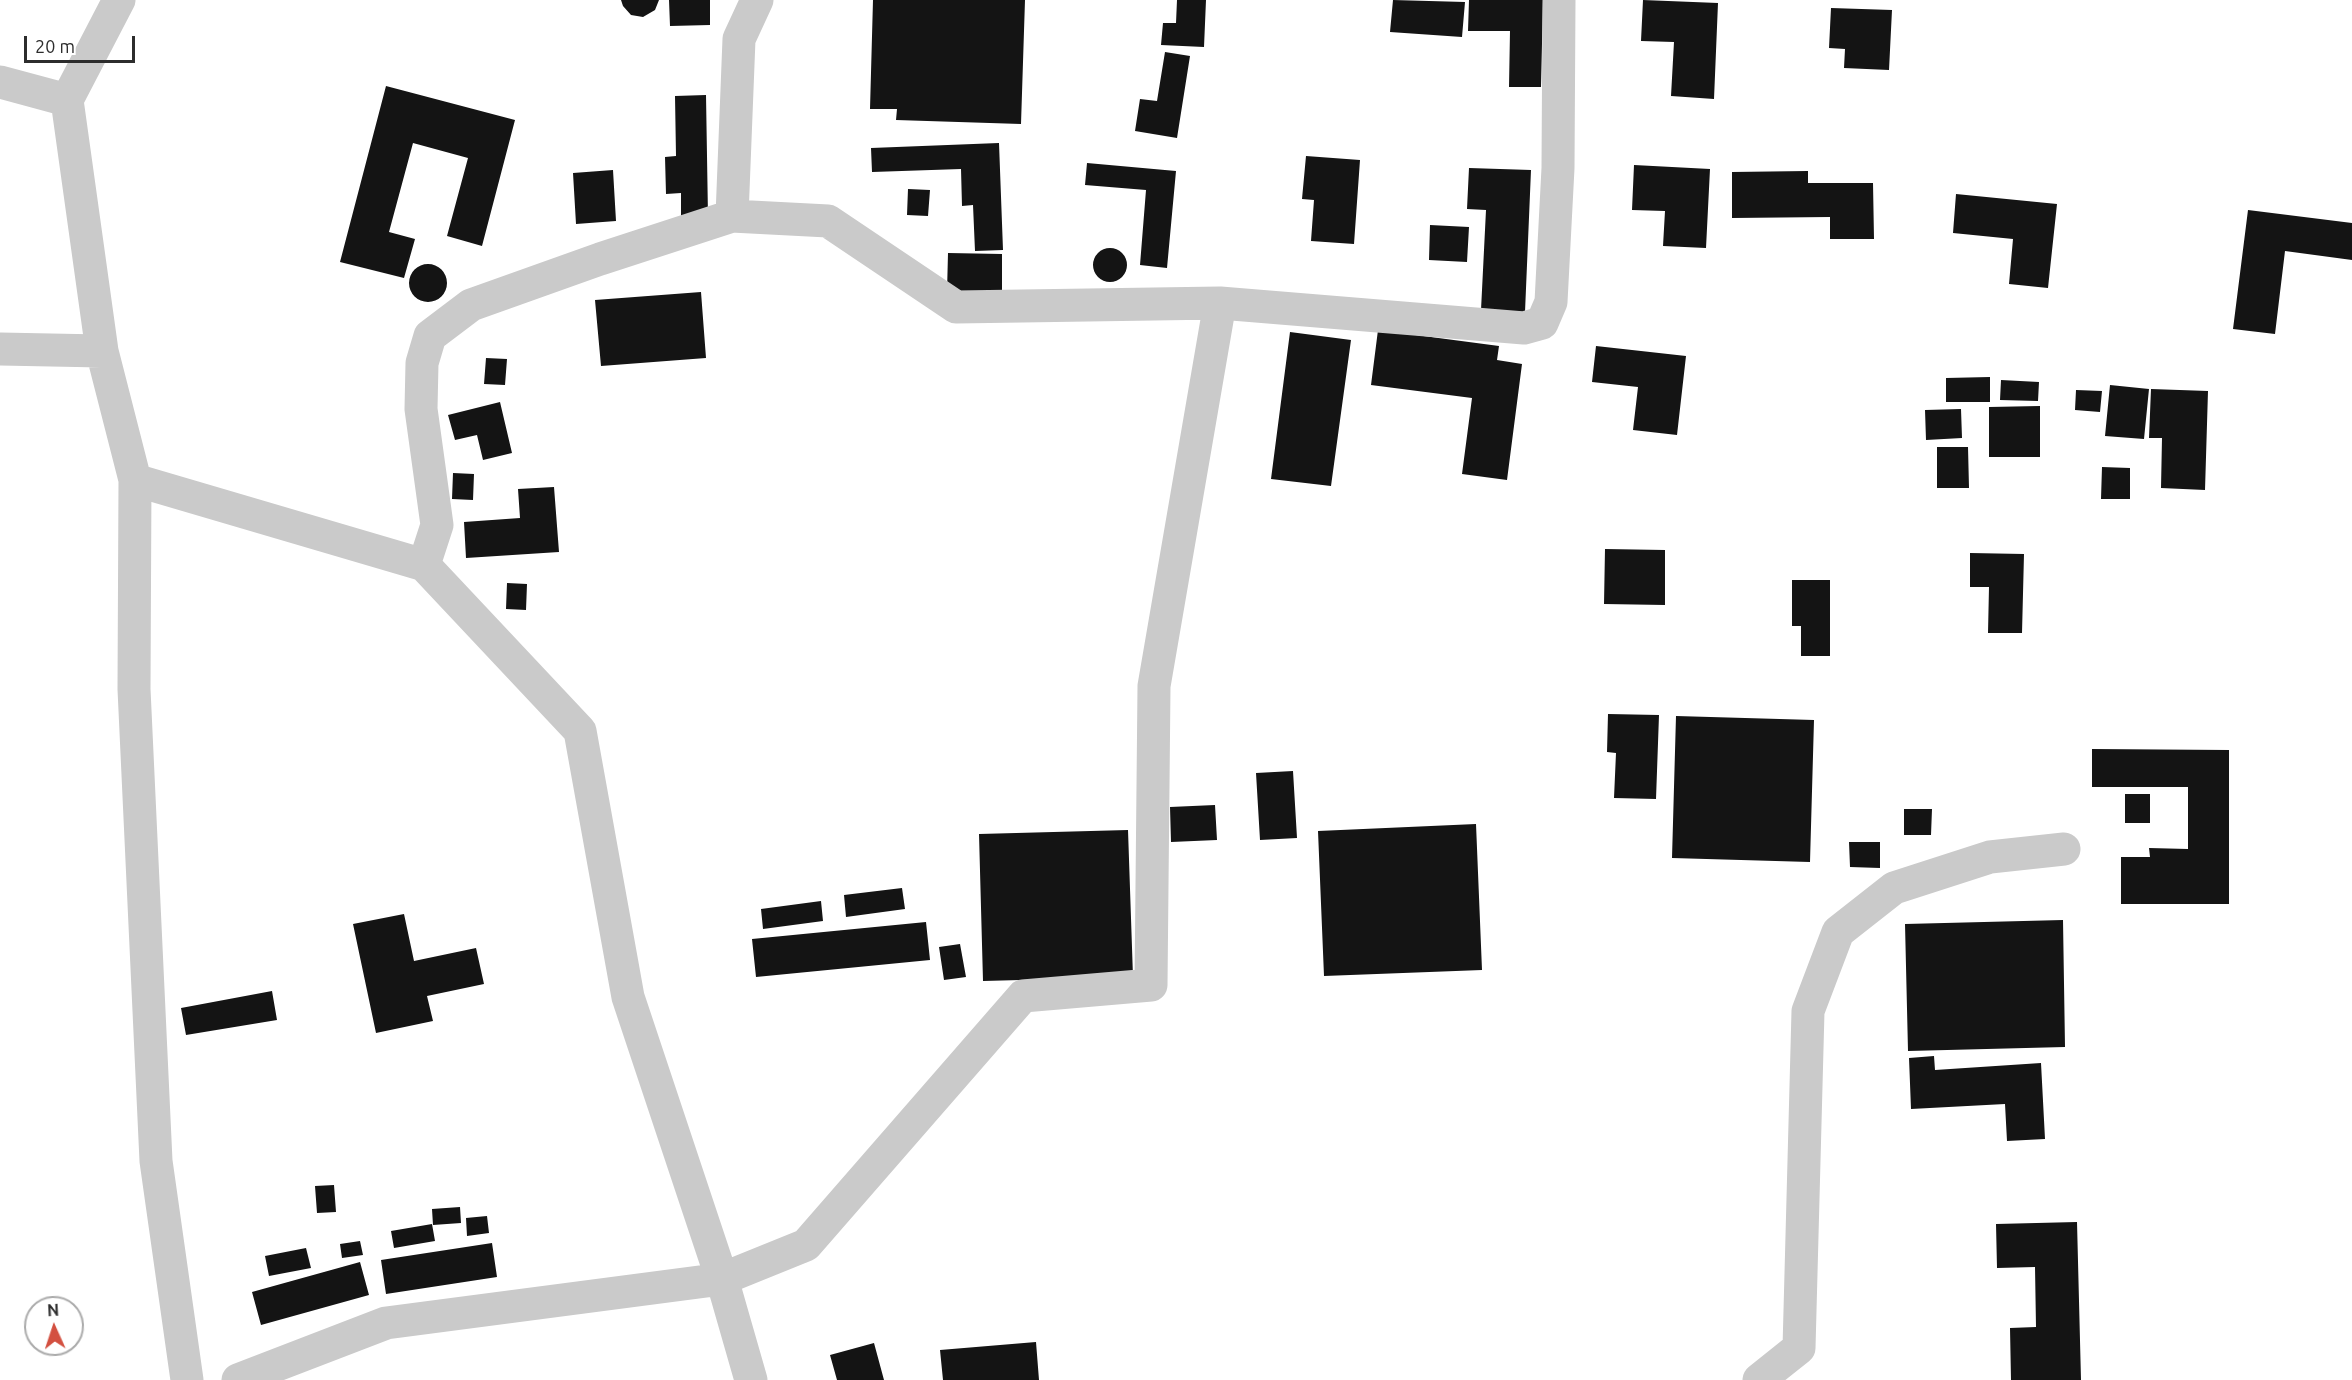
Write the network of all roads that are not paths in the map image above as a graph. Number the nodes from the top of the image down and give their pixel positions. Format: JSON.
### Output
{"nodes":[{"id":1,"x":119,"y":0,"type":"edge"},
{"id":2,"x":757,"y":0,"type":"edge"},
{"id":3,"x":1559,"y":0,"type":"edge"},
{"id":4,"x":0,"y":82,"type":"edge"},
{"id":5,"x":67,"y":100,"type":"junction"},
{"id":6,"x":732,"y":216,"type":"junction"},
{"id":7,"x":1220,"y":303,"type":"junction"},
{"id":8,"x":0,"y":349,"type":"edge"},
{"id":9,"x":102,"y":351,"type":"junction"},
{"id":10,"x":135,"y":480,"type":"junction"},
{"id":11,"x":424,"y":565,"type":"junction"},
{"id":12,"x":2064,"y":849,"type":"dead end"},
{"id":13,"x":722,"y":1279,"type":"junction"},
{"id":14,"x":188,"y":1380,"type":"edge"},
{"id":15,"x":238,"y":1380,"type":"edge"},
{"id":16,"x":751,"y":1380,"type":"edge"},
{"id":17,"x":1759,"y":1380,"type":"edge"}],
"edges":[{"from":1,"to":5,"type":"street"},
{"from":2,"to":6,"type":"street"},
{"from":3,"to":7,"type":"street"},
{"from":4,"to":5,"type":"street"},
{"from":5,"to":9,"type":"street"},
{"from":6,"to":7,"type":"street"},
{"from":6,"to":11,"type":"street"},
{"from":7,"to":13,"type":"street"},
{"from":8,"to":9,"type":"street"},
{"from":9,"to":10,"type":"street"},
{"from":10,"to":11,"type":"street"},
{"from":10,"to":14,"type":"street"},
{"from":11,"to":13,"type":"street"},
{"from":12,"to":17,"type":"street"},
{"from":13,"to":15,"type":"street"},
{"from":13,"to":16,"type":"street"}]}
